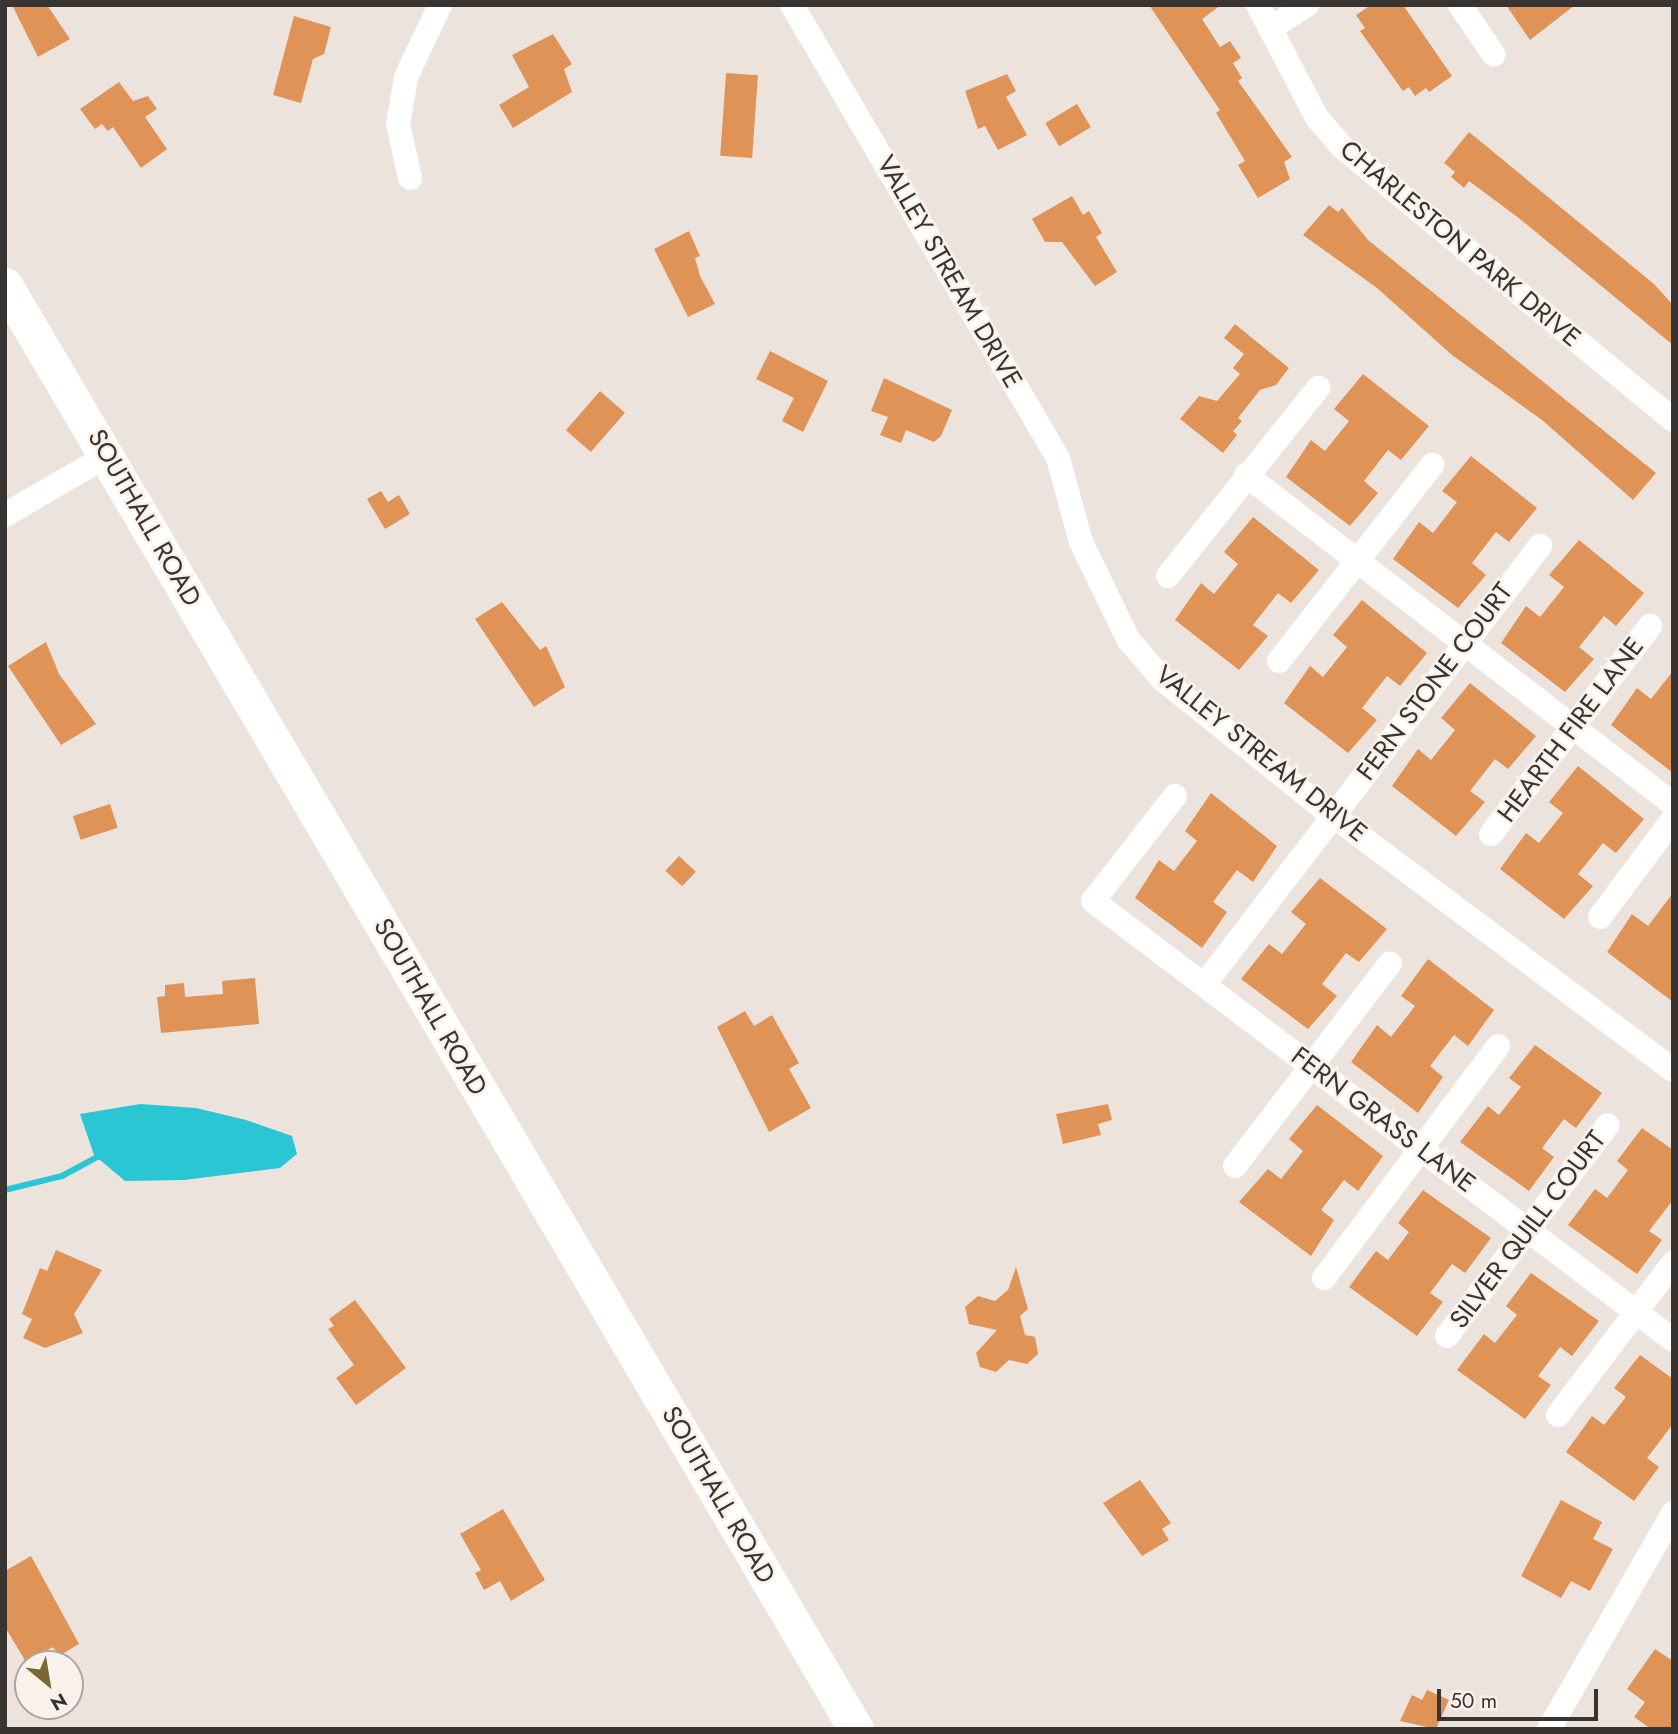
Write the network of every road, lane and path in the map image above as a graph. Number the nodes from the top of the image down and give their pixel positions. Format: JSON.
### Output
{"nodes":[{"id":1,"x":440,"y":5,"type":"edge"},
{"id":2,"x":792,"y":5,"type":"edge"},
{"id":3,"x":1258,"y":5,"type":"edge"},
{"id":4,"x":1307,"y":5,"type":"edge"},
{"id":5,"x":1460,"y":5,"type":"edge"},
{"id":6,"x":1271,"y":28,"type":"junction"},
{"id":7,"x":1494,"y":55,"type":"dead end"},
{"id":8,"x":410,"y":178,"type":"dead end"},
{"id":9,"x":5,"y":285,"type":"edge"},
{"id":10,"x":1318,"y":387,"type":"dead end"},
{"id":11,"x":1673,"y":420,"type":"edge"},
{"id":12,"x":108,"y":455,"type":"junction"},
{"id":13,"x":1432,"y":465,"type":"dead end"},
{"id":14,"x":1246,"y":475,"type":"junction"},
{"id":15,"x":5,"y":516,"type":"edge"},
{"id":16,"x":1540,"y":546,"type":"dead end"},
{"id":17,"x":1356,"y":559,"type":"junction"},
{"id":18,"x":1168,"y":576,"type":"dead end"},
{"id":19,"x":1650,"y":626,"type":"dead end"},
{"id":20,"x":1464,"y":642,"type":"junction"},
{"id":21,"x":1279,"y":661,"type":"dead end"},
{"id":22,"x":1572,"y":725,"type":"junction"},
{"id":23,"x":1175,"y":796,"type":"dead end"},
{"id":24,"x":1673,"y":804,"type":"edge"},
{"id":25,"x":1334,"y":814,"type":"junction"},
{"id":26,"x":1673,"y":819,"type":"edge"},
{"id":27,"x":1491,"y":834,"type":"dead end"},
{"id":28,"x":1600,"y":917,"type":"dead end"},
{"id":29,"x":1390,"y":963,"type":"dead end"},
{"id":30,"x":1204,"y":985,"type":"junction"},
{"id":31,"x":1498,"y":1046,"type":"dead end"},
{"id":32,"x":1668,"y":1058,"type":"edge"},
{"id":33,"x":1312,"y":1066,"type":"junction"},
{"id":34,"x":1608,"y":1125,"type":"dead end"},
{"id":35,"x":1422,"y":1149,"type":"junction"},
{"id":36,"x":1235,"y":1166,"type":"dead end"},
{"id":37,"x":1529,"y":1229,"type":"junction"},
{"id":38,"x":1673,"y":1263,"type":"edge"},
{"id":39,"x":1324,"y":1278,"type":"dead end"},
{"id":40,"x":1636,"y":1311,"type":"junction"},
{"id":41,"x":1447,"y":1336,"type":"dead end"},
{"id":42,"x":1673,"y":1340,"type":"edge"},
{"id":43,"x":1558,"y":1415,"type":"dead end"},
{"id":44,"x":1673,"y":1513,"type":"edge"},
{"id":45,"x":856,"y":1729,"type":"edge"},
{"id":46,"x":1549,"y":1729,"type":"edge"}],
"edges":[{"from":1,"to":8,"type":"street"},
{"from":2,"to":25,"type":"street","name":"VALLEY STREAM DRIVE"},
{"from":3,"to":6,"type":"street","name":"CHARLESTON PARK DRIVE"},
{"from":4,"to":6,"type":"street"},
{"from":5,"to":7,"type":"street"},
{"from":6,"to":11,"type":"street","name":"CHARLESTON PARK DRIVE"},
{"from":9,"to":12,"type":"street","name":"SOUTHALL ROAD"},
{"from":10,"to":14,"type":"street"},
{"from":12,"to":15,"type":"street"},
{"from":12,"to":45,"type":"street","name":"SOUTHALL ROAD"},
{"from":13,"to":17,"type":"street"},
{"from":14,"to":17,"type":"street"},
{"from":14,"to":18,"type":"street"},
{"from":16,"to":20,"type":"street","name":"FERN STONE COURT"},
{"from":17,"to":20,"type":"street"},
{"from":17,"to":21,"type":"street"},
{"from":19,"to":22,"type":"street","name":"HEARTH FIRE LANE"},
{"from":20,"to":22,"type":"street"},
{"from":20,"to":25,"type":"street","name":"FERN STONE COURT"},
{"from":22,"to":24,"type":"street"},
{"from":22,"to":27,"type":"street","name":"HEARTH FIRE LANE"},
{"from":23,"to":30,"type":"street","name":"FERN GRASS LANE"},
{"from":25,"to":30,"type":"street","name":"FERN STONE COURT"},
{"from":25,"to":32,"type":"street","name":"VALLEY STREAM DRIVE"},
{"from":26,"to":28,"type":"street"},
{"from":29,"to":33,"type":"street"},
{"from":30,"to":33,"type":"street","name":"FERN GRASS LANE"},
{"from":31,"to":35,"type":"street"},
{"from":33,"to":35,"type":"street","name":"FERN GRASS LANE"},
{"from":33,"to":36,"type":"street"},
{"from":34,"to":37,"type":"street","name":"SILVER QUILL COURT"},
{"from":35,"to":37,"type":"street","name":"FERN GRASS LANE"},
{"from":35,"to":39,"type":"street"},
{"from":37,"to":40,"type":"street","name":"FERN GRASS LANE"},
{"from":37,"to":41,"type":"street","name":"SILVER QUILL COURT"},
{"from":38,"to":40,"type":"street"},
{"from":40,"to":42,"type":"street","name":"FERN GRASS LANE"},
{"from":40,"to":43,"type":"street"},
{"from":44,"to":46,"type":"street"}]}
